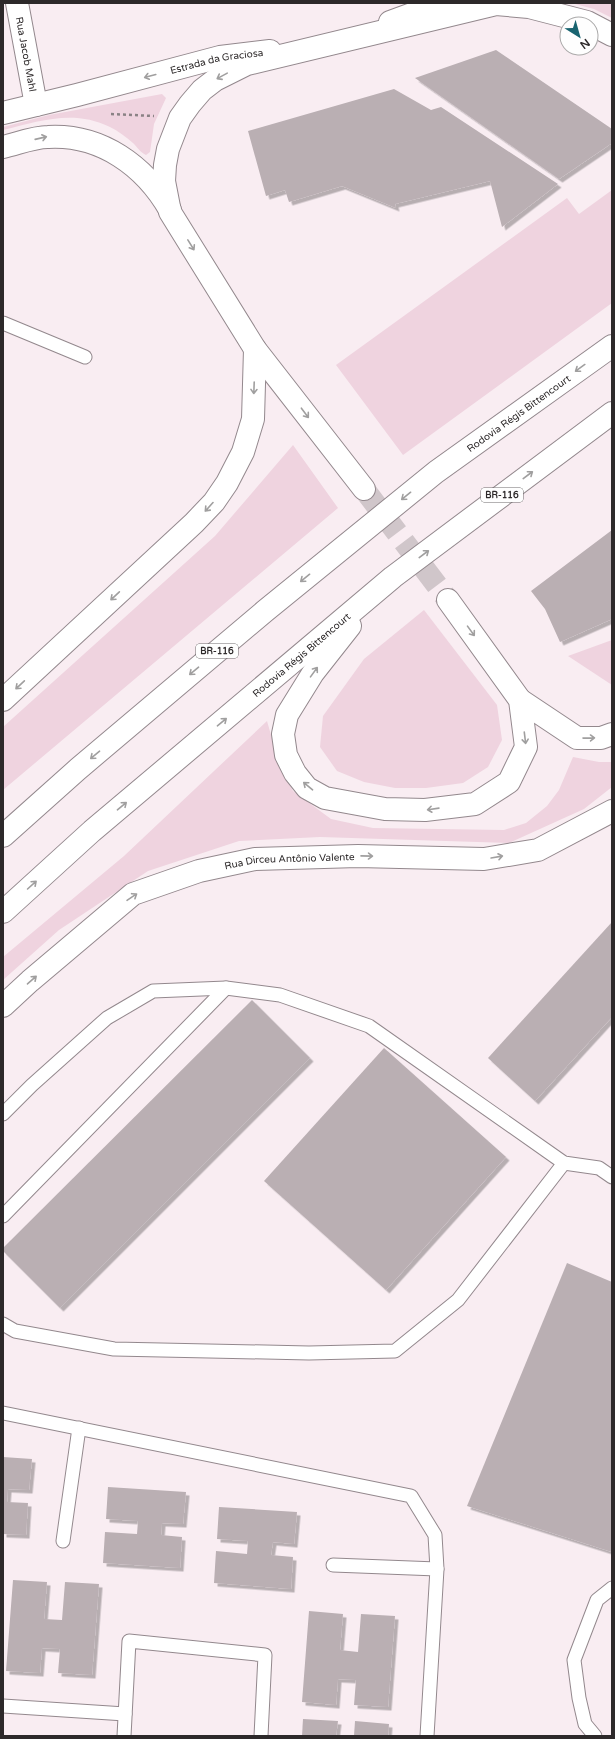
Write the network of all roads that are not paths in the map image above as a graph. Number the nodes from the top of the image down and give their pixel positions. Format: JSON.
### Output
{"nodes":[{"id":1,"x":17,"y":3,"type":"edge"},
{"id":2,"x":452,"y":3,"type":"edge"},
{"id":3,"x":420,"y":7,"type":"edge"},
{"id":4,"x":612,"y":36,"type":"edge"},
{"id":5,"x":326,"y":45,"type":"junction"},
{"id":6,"x":36,"y":105,"type":"junction"},
{"id":7,"x":3,"y":113,"type":"edge"},
{"id":8,"x":3,"y":147,"type":"edge"},
{"id":9,"x":170,"y":212,"type":"junction"},
{"id":10,"x":3,"y":323,"type":"edge"},
{"id":11,"x":612,"y":346,"type":"edge"},
{"id":12,"x":255,"y":349,"type":"junction"},
{"id":13,"x":85,"y":357,"type":"dead end"},
{"id":14,"x":612,"y":413,"type":"edge"},
{"id":15,"x":364,"y":489,"type":"tunnel mouth"},
{"id":16,"x":393,"y":577,"type":"junction"},
{"id":17,"x":448,"y":600,"type":"tunnel mouth"},
{"id":18,"x":3,"y":700,"type":"edge"},
{"id":19,"x":520,"y":700,"type":"junction"},
{"id":20,"x":612,"y":734,"type":"edge"},
{"id":21,"x":612,"y":811,"type":"edge"},
{"id":22,"x":3,"y":836,"type":"edge"},
{"id":23,"x":3,"y":912,"type":"edge"},
{"id":24,"x":226,"y":988,"type":"junction"},
{"id":25,"x":3,"y":1006,"type":"edge"},
{"id":26,"x":3,"y":1114,"type":"edge"},
{"id":27,"x":564,"y":1163,"type":"junction"},
{"id":28,"x":612,"y":1176,"type":"edge"},
{"id":29,"x":3,"y":1216,"type":"edge"},
{"id":30,"x":3,"y":1324,"type":"edge"},
{"id":31,"x":3,"y":1413,"type":"edge"},
{"id":32,"x":79,"y":1428,"type":"junction"},
{"id":33,"x":63,"y":1541,"type":"dead end"},
{"id":34,"x":333,"y":1565,"type":"dead end"},
{"id":35,"x":437,"y":1568,"type":"junction"},
{"id":36,"x":612,"y":1588,"type":"edge"},
{"id":37,"x":3,"y":1706,"type":"edge"},
{"id":38,"x":125,"y":1714,"type":"junction"},
{"id":39,"x":124,"y":1736,"type":"edge"},
{"id":40,"x":261,"y":1736,"type":"edge"},
{"id":41,"x":427,"y":1736,"type":"edge"},
{"id":42,"x":596,"y":1736,"type":"edge"}],
"edges":[{"from":1,"to":6,"type":"main road","name":"Rua Jacob Mahl"},
{"from":2,"to":3,"type":"main road","name":"Estrada da Graciosa"},
{"from":3,"to":5,"type":"main road","name":"Estrada da Graciosa"},
{"from":4,"to":5,"type":"main road"},
{"from":5,"to":6,"type":"main road","name":"Estrada da Graciosa","one_way":true},
{"from":5,"to":9,"type":"main road","one_way":true},
{"from":6,"to":7,"type":"main road","name":"Estrada da Graciosa"},
{"from":8,"to":9,"type":"main road","one_way":true},
{"from":9,"to":12,"type":"main road","one_way":true},
{"from":10,"to":13,"type":"lane"},
{"from":11,"to":22,"type":"main road","name":"Rodovia Régis Bittencourt","number":"BR-116","one_way":true},
{"from":12,"to":15,"type":"main road","one_way":true},
{"from":12,"to":18,"type":"main road","one_way":true},
{"from":16,"to":14,"type":"main road","name":"Rodovia Régis Bittencourt","number":"BR-116","one_way":true},
{"from":19,"to":16,"type":"main road","one_way":true},
{"from":23,"to":16,"type":"main road","name":"Rodovia Régis Bittencourt","number":"BR-116","one_way":true},
{"from":17,"to":19,"type":"main road","one_way":true},
{"from":19,"to":20,"type":"main road","one_way":true},
{"from":25,"to":21,"type":"main road","name":"Rua Dirceu Antônio Valente","one_way":true},
{"from":24,"to":26,"type":"lane"},
{"from":24,"to":27,"type":"lane"},
{"from":24,"to":29,"type":"lane"},
{"from":27,"to":28,"type":"lane"},
{"from":27,"to":30,"type":"lane"},
{"from":31,"to":32,"type":"lane"},
{"from":32,"to":33,"type":"lane"},
{"from":32,"to":35,"type":"lane"},
{"from":34,"to":35,"type":"lane"},
{"from":35,"to":41,"type":"lane"},
{"from":36,"to":42,"type":"lane"},
{"from":37,"to":38,"type":"lane"},
{"from":38,"to":39,"type":"lane"},
{"from":38,"to":40,"type":"lane"}]}
